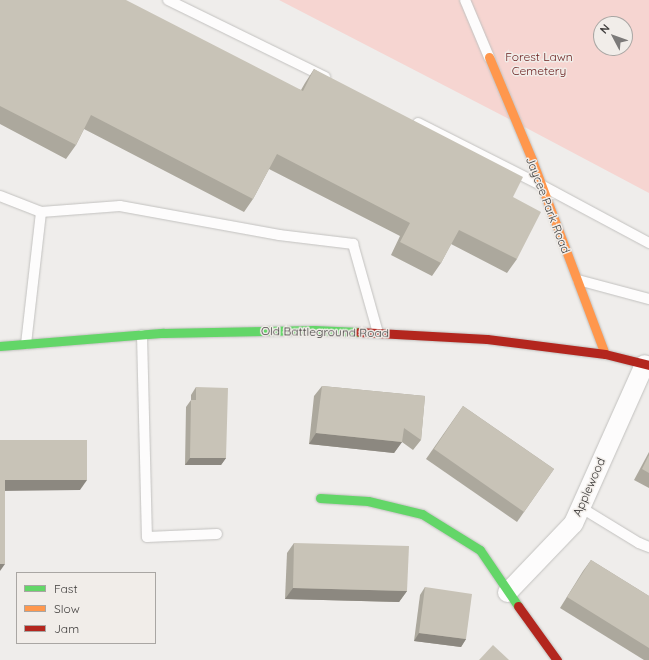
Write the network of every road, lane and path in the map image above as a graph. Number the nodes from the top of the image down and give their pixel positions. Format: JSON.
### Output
{"nodes":[{"id":1,"x":168,"y":0,"type":"edge"},
{"id":2,"x":465,"y":0,"type":"edge"},
{"id":3,"x":489,"y":57,"type":"joint"},
{"id":4,"x":331,"y":80,"type":"edge"},
{"id":5,"x":409,"y":118,"type":"edge"},
{"id":6,"x":541,"y":185,"type":"junction"},
{"id":7,"x":0,"y":196,"type":"edge"},
{"id":8,"x":41,"y":212,"type":"junction"},
{"id":9,"x":649,"y":243,"type":"edge"},
{"id":10,"x":576,"y":280,"type":"junction"},
{"id":11,"x":649,"y":299,"type":"edge"},
{"id":12,"x":378,"y":333,"type":"junction"},
{"id":13,"x":142,"y":335,"type":"junction"},
{"id":14,"x":26,"y":344,"type":"junction"},
{"id":15,"x":0,"y":346,"type":"edge"},
{"id":16,"x":605,"y":354,"type":"junction"},
{"id":17,"x":646,"y":364,"type":"edge"},
{"id":18,"x":320,"y":498,"type":"dead end"},
{"id":19,"x":580,"y":507,"type":"junction"},
{"id":20,"x":217,"y":534,"type":"dead end"},
{"id":21,"x":649,"y":547,"type":"edge"},
{"id":22,"x":507,"y":592,"type":"junction"},
{"id":23,"x":557,"y":660,"type":"edge"}],
"edges":[{"from":1,"to":4,"type":"lane"},
{"from":2,"to":3,"type":"lane"},
{"from":3,"to":6,"type":"street","name":"Jaycee Park Road"},
{"from":5,"to":6,"type":"lane"},
{"from":6,"to":9,"type":"lane"},
{"from":6,"to":10,"type":"street","name":"Jaycee Park Road"},
{"from":7,"to":8,"type":"lane"},
{"from":8,"to":12,"type":"lane"},
{"from":8,"to":14,"type":"lane"},
{"from":10,"to":11,"type":"lane"},
{"from":10,"to":16,"type":"street","name":"Jaycee Park Road"},
{"from":12,"to":13,"type":"street","name":"Old Battleground Road"},
{"from":12,"to":16,"type":"street","name":"Old Battleground Road"},
{"from":13,"to":14,"type":"street","name":"Old Battleground Road"},
{"from":13,"to":20,"type":"lane"},
{"from":14,"to":15,"type":"street","name":"Old Battleground Road"},
{"from":16,"to":17,"type":"street","name":"Old Battleground Road"},
{"from":17,"to":19,"type":"street","name":"Applewood"},
{"from":18,"to":22,"type":"street"},
{"from":19,"to":21,"type":"lane"},
{"from":19,"to":22,"type":"street","name":"Applewood"},
{"from":22,"to":23,"type":"street"}]}
